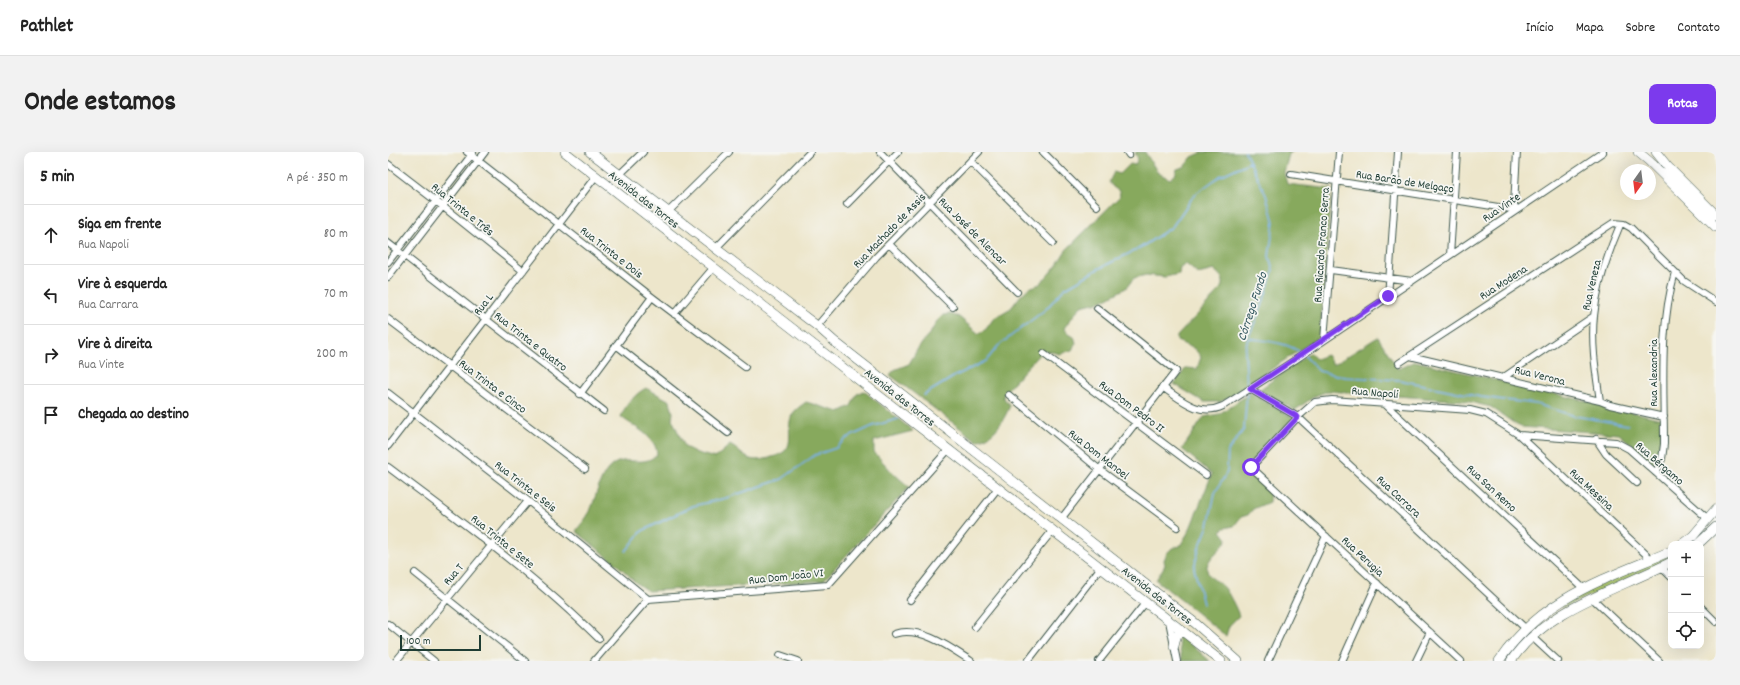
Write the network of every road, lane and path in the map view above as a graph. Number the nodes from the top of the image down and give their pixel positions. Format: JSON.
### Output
{"nodes":[{"id":1,"x":485,"y":152,"type":"edge"},
{"id":2,"x":565,"y":152,"type":"edge"},
{"id":3,"x":590,"y":152,"type":"edge"},
{"id":4,"x":643,"y":152,"type":"edge"},
{"id":5,"x":729,"y":152,"type":"edge"},
{"id":6,"x":810,"y":152,"type":"edge"},
{"id":7,"x":880,"y":152,"type":"edge"},
{"id":8,"x":898,"y":152,"type":"edge"},
{"id":9,"x":979,"y":152,"type":"edge"},
{"id":10,"x":1043,"y":152,"type":"edge"},
{"id":11,"x":1339,"y":152,"type":"edge"},
{"id":12,"x":1398,"y":152,"type":"edge"},
{"id":13,"x":1457,"y":152,"type":"edge"},
{"id":14,"x":1517,"y":152,"type":"edge"},
{"id":15,"x":1603,"y":152,"type":"edge"},
{"id":16,"x":1638,"y":152,"type":"edge"},
{"id":17,"x":1656,"y":152,"type":"edge"},
{"id":18,"x":471,"y":153,"type":"edge"},
{"id":19,"x":478,"y":161,"type":"junction"},
{"id":20,"x":889,"y":161,"type":"junction"},
{"id":21,"x":970,"y":161,"type":"junction"},
{"id":22,"x":388,"y":164,"type":"edge"},
{"id":23,"x":1290,"y":174,"type":"dead end"},
{"id":24,"x":620,"y":175,"type":"junction"},
{"id":25,"x":596,"y":176,"type":"junction"},
{"id":26,"x":1337,"y":181,"type":"junction"},
{"id":27,"x":1394,"y":190,"type":"junction"},
{"id":28,"x":1454,"y":200,"type":"junction"},
{"id":29,"x":436,"y":201,"type":"junction"},
{"id":30,"x":930,"y":203,"type":"junction"},
{"id":31,"x":847,"y":204,"type":"dead end"},
{"id":32,"x":443,"y":206,"type":"junction"},
{"id":33,"x":1097,"y":206,"type":"dead end"},
{"id":34,"x":1516,"y":210,"type":"junction"},
{"id":35,"x":667,"y":213,"type":"junction"},
{"id":36,"x":1716,"y":216,"type":"edge"},
{"id":37,"x":559,"y":224,"type":"junction"},
{"id":38,"x":1620,"y":225,"type":"junction"},
{"id":39,"x":1716,"y":227,"type":"edge"},
{"id":40,"x":388,"y":243,"type":"edge"},
{"id":41,"x":1053,"y":243,"type":"dead end"},
{"id":42,"x":889,"y":244,"type":"junction"},
{"id":43,"x":715,"y":249,"type":"junction"},
{"id":44,"x":397,"y":250,"type":"junction"},
{"id":45,"x":1450,"y":255,"type":"junction"},
{"id":46,"x":404,"y":257,"type":"junction"},
{"id":47,"x":388,"y":262,"type":"edge"},
{"id":48,"x":714,"y":267,"type":"junction"},
{"id":49,"x":1331,"y":270,"type":"junction"},
{"id":50,"x":523,"y":271,"type":"junction"},
{"id":51,"x":1675,"y":272,"type":"junction"},
{"id":52,"x":388,"y":277,"type":"edge"},
{"id":53,"x":1389,"y":278,"type":"junction"},
{"id":54,"x":1412,"y":281,"type":"junction"},
{"id":55,"x":1017,"y":292,"type":"dead end"},
{"id":56,"x":1388,"y":296,"type":"junction"},
{"id":57,"x":652,"y":297,"type":"junction"},
{"id":58,"x":1716,"y":302,"type":"edge"},
{"id":59,"x":954,"y":307,"type":"dead end"},
{"id":60,"x":793,"y":308,"type":"junction"},
{"id":61,"x":1098,"y":308,"type":"dead end"},
{"id":62,"x":769,"y":310,"type":"junction"},
{"id":63,"x":674,"y":314,"type":"junction"},
{"id":64,"x":1594,"y":316,"type":"junction"},
{"id":65,"x":388,"y":319,"type":"edge"},
{"id":66,"x":485,"y":320,"type":"junction"},
{"id":67,"x":817,"y":326,"type":"junction"},
{"id":68,"x":1324,"y":340,"type":"junction"},
{"id":69,"x":809,"y":341,"type":"junction"},
{"id":70,"x":616,"y":345,"type":"junction"},
{"id":71,"x":1044,"y":354,"type":"dead end"},
{"id":72,"x":1410,"y":356,"type":"junction"},
{"id":73,"x":1399,"y":363,"type":"dead end"},
{"id":74,"x":449,"y":367,"type":"junction"},
{"id":75,"x":745,"y":367,"type":"dead end"},
{"id":76,"x":1504,"y":377,"type":"junction"},
{"id":77,"x":1162,"y":387,"type":"junction"},
{"id":78,"x":1250,"y":389,"type":"junction"},
{"id":79,"x":388,"y":392,"type":"edge"},
{"id":80,"x":580,"y":394,"type":"junction"},
{"id":81,"x":1009,"y":395,"type":"dead end"},
{"id":82,"x":1600,"y":401,"type":"junction"},
{"id":83,"x":1386,"y":405,"type":"junction"},
{"id":84,"x":604,"y":411,"type":"dead end"},
{"id":85,"x":414,"y":412,"type":"junction"},
{"id":86,"x":1298,"y":417,"type":"junction"},
{"id":87,"x":1664,"y":417,"type":"junction"},
{"id":88,"x":1136,"y":422,"type":"junction"},
{"id":89,"x":728,"y":433,"type":"dead end"},
{"id":90,"x":1518,"y":435,"type":"junction"},
{"id":91,"x":1596,"y":439,"type":"junction"},
{"id":92,"x":388,"y":446,"type":"edge"},
{"id":93,"x":949,"y":449,"type":"junction"},
{"id":94,"x":388,"y":467,"type":"edge"},
{"id":95,"x":1251,"y":467,"type":"joint"},
{"id":96,"x":585,"y":469,"type":"dead end"},
{"id":97,"x":1100,"y":470,"type":"junction"},
{"id":98,"x":1656,"y":473,"type":"junction"},
{"id":99,"x":1206,"y":475,"type":"dead end"},
{"id":100,"x":1638,"y":483,"type":"dead end"},
{"id":101,"x":998,"y":488,"type":"junction"},
{"id":102,"x":528,"y":501,"type":"junction"},
{"id":103,"x":1716,"y":509,"type":"edge"},
{"id":104,"x":1061,"y":519,"type":"junction"},
{"id":105,"x":1708,"y":519,"type":"junction"},
{"id":106,"x":1177,"y":526,"type":"dead end"},
{"id":107,"x":1716,"y":527,"type":"edge"},
{"id":108,"x":1053,"y":530,"type":"junction"},
{"id":109,"x":1326,"y":536,"type":"junction"},
{"id":110,"x":1685,"y":541,"type":"edge"},
{"id":111,"x":1701,"y":541,"type":"edge"},
{"id":112,"x":1069,"y":543,"type":"junction"},
{"id":113,"x":1091,"y":543,"type":"junction"},
{"id":114,"x":492,"y":545,"type":"junction"},
{"id":115,"x":1668,"y":552,"type":"edge"},
{"id":116,"x":1651,"y":559,"type":"junction"},
{"id":117,"x":1668,"y":564,"type":"edge"},
{"id":118,"x":1101,"y":567,"type":"junction"},
{"id":119,"x":1661,"y":567,"type":"junction"},
{"id":120,"x":416,"y":573,"type":"dead end"},
{"id":121,"x":1668,"y":574,"type":"edge"},
{"id":122,"x":1377,"y":583,"type":"junction"},
{"id":123,"x":1583,"y":588,"type":"junction"},
{"id":124,"x":447,"y":598,"type":"junction"},
{"id":125,"x":1592,"y":598,"type":"junction"},
{"id":126,"x":648,"y":599,"type":"junction"},
{"id":127,"x":910,"y":600,"type":"dead end"},
{"id":128,"x":1561,"y":601,"type":"junction"},
{"id":129,"x":1146,"y":602,"type":"junction"},
{"id":130,"x":1550,"y":608,"type":"junction"},
{"id":131,"x":1704,"y":610,"type":"edge"},
{"id":132,"x":1564,"y":612,"type":"junction"},
{"id":133,"x":1169,"y":620,"type":"junction"},
{"id":134,"x":1552,"y":620,"type":"junction"},
{"id":135,"x":1716,"y":622,"type":"edge"},
{"id":136,"x":1195,"y":623,"type":"junction"},
{"id":137,"x":388,"y":624,"type":"edge"},
{"id":138,"x":975,"y":627,"type":"dead end"},
{"id":139,"x":1525,"y":628,"type":"junction"},
{"id":140,"x":1184,"y":632,"type":"junction"},
{"id":141,"x":1430,"y":632,"type":"junction"},
{"id":142,"x":894,"y":634,"type":"dead end"},
{"id":143,"x":1532,"y":637,"type":"junction"},
{"id":144,"x":599,"y":639,"type":"dead end"},
{"id":145,"x":411,"y":643,"type":"junction"},
{"id":146,"x":1174,"y":646,"type":"junction"},
{"id":147,"x":780,"y":655,"type":"dead end"},
{"id":148,"x":1176,"y":660,"type":"edge"},
{"id":149,"x":396,"y":661,"type":"edge"},
{"id":150,"x":434,"y":661,"type":"edge"},
{"id":151,"x":525,"y":661,"type":"edge"},
{"id":152,"x":594,"y":661,"type":"edge"},
{"id":153,"x":798,"y":661,"type":"edge"},
{"id":154,"x":971,"y":661,"type":"edge"},
{"id":155,"x":1028,"y":661,"type":"edge"},
{"id":156,"x":1099,"y":661,"type":"edge"},
{"id":157,"x":1221,"y":661,"type":"edge"},
{"id":158,"x":1238,"y":661,"type":"edge"},
{"id":159,"x":1246,"y":661,"type":"edge"},
{"id":160,"x":1268,"y":661,"type":"edge"},
{"id":161,"x":1342,"y":661,"type":"edge"},
{"id":162,"x":1416,"y":661,"type":"edge"},
{"id":163,"x":1461,"y":661,"type":"edge"},
{"id":164,"x":1499,"y":661,"type":"edge"},
{"id":165,"x":1511,"y":661,"type":"edge"},
{"id":166,"x":1558,"y":661,"type":"edge"},
{"id":167,"x":1658,"y":661,"type":"edge"}],
"edges":[{"from":1,"to":19,"type":"street"},
{"from":2,"to":25,"type":"main road","name":"Avenida das Torres"},
{"from":3,"to":24,"type":"main road","name":"Avenida das Torres"},
{"from":4,"to":24,"type":"street"},
{"from":5,"to":35,"type":"street"},
{"from":6,"to":43,"type":"street"},
{"from":7,"to":20,"type":"street","name":"Rua José de Alencar"},
{"from":8,"to":20,"type":"street"},
{"from":9,"to":21,"type":"street","name":"Rua Machado de Assis"},
{"from":10,"to":33,"type":"street"},
{"from":11,"to":26,"type":"street","name":"Rua Ricardo Franco Serra"},
{"from":12,"to":27,"type":"street"},
{"from":13,"to":28,"type":"street"},
{"from":14,"to":34,"type":"street"},
{"from":15,"to":34,"type":"street","name":"Rua Vinte"},
{"from":16,"to":39,"type":"main road"},
{"from":17,"to":36,"type":"main road"},
{"from":18,"to":19,"type":"street","name":"Rua Trinta e Dois"},
{"from":18,"to":29,"type":"street"},
{"from":19,"to":32,"type":"street"},
{"from":19,"to":37,"type":"street","name":"Rua Trinta e Dois"},
{"from":20,"to":30,"type":"street","name":"Rua José de Alencar"},
{"from":20,"to":31,"type":"street"},
{"from":21,"to":30,"type":"street","name":"Rua Machado de Assis"},
{"from":21,"to":41,"type":"street"},
{"from":22,"to":29,"type":"street","name":"Rua Trinta e Três"},
{"from":23,"to":26,"type":"street","name":"Rua Barão de Melgaço"},
{"from":24,"to":35,"type":"main road","name":"Avenida das Torres"},
{"from":25,"to":37,"type":"street","name":"Rua L"},
{"from":25,"to":48,"type":"main road","name":"Avenida das Torres"},
{"from":26,"to":27,"type":"street","name":"Rua Barão de Melgaço"},
{"from":26,"to":49,"type":"street","name":"Rua Ricardo Franco Serra"},
{"from":27,"to":28,"type":"street","name":"Rua Barão de Melgaço"},
{"from":27,"to":53,"type":"street"},
{"from":28,"to":34,"type":"street","name":"Rua Barão de Melgaço"},
{"from":28,"to":45,"type":"street"},
{"from":29,"to":32,"type":"street","name":"Rua Trinta e Três"},
{"from":29,"to":44,"type":"street"},
{"from":30,"to":42,"type":"street","name":"Rua Machado de Assis"},
{"from":30,"to":55,"type":"street","name":"Rua José de Alencar"},
{"from":32,"to":46,"type":"street"},
{"from":32,"to":50,"type":"street","name":"Rua Trinta e Três"},
{"from":34,"to":45,"type":"street","name":"Rua Vinte"},
{"from":35,"to":43,"type":"main road","name":"Avenida das Torres"},
{"from":37,"to":50,"type":"street","name":"Rua L"},
{"from":37,"to":57,"type":"street","name":"Rua Trinta e Dois"},
{"from":38,"to":51,"type":"street"},
{"from":38,"to":64,"type":"street","name":"Rua Veneza"},
{"from":38,"to":72,"type":"street","name":"Rua Modena"},
{"from":40,"to":44,"type":"street","name":"Rua Trinta e Quatro"},
{"from":42,"to":59,"type":"street"},
{"from":42,"to":67,"type":"street","name":"Rua Machado de Assis"},
{"from":43,"to":60,"type":"main road","name":"Avenida das Torres"},
{"from":44,"to":46,"type":"street","name":"Rua Trinta e Quatro"},
{"from":44,"to":47,"type":"street"},
{"from":45,"to":54,"type":"street","name":"Rua Vinte"},
{"from":46,"to":52,"type":"street"},
{"from":46,"to":66,"type":"street","name":"Rua Trinta e Quatro"},
{"from":48,"to":62,"type":"main road","name":"Avenida das Torres"},
{"from":48,"to":63,"type":"street"},
{"from":49,"to":53,"type":"street"},
{"from":49,"to":68,"type":"street","name":"Rua Ricardo Franco Serra"},
{"from":50,"to":66,"type":"street","name":"Rua L"},
{"from":51,"to":58,"type":"street"},
{"from":51,"to":87,"type":"street","name":"Rua Alexandria"},
{"from":53,"to":54,"type":"street"},
{"from":53,"to":56,"type":"street"},
{"from":54,"to":56,"type":"street","name":"Rua Vinte"},
{"from":56,"to":68,"type":"street","name":"Rua Vinte"},
{"from":57,"to":63,"type":"street","name":"Rua Trinta e Dois"},
{"from":57,"to":70,"type":"street"},
{"from":60,"to":62,"type":"main road"},
{"from":60,"to":67,"type":"main road","name":"Avenida das Torres"},
{"from":61,"to":77,"type":"street"},
{"from":62,"to":69,"type":"main road","name":"Avenida das Torres"},
{"from":63,"to":75,"type":"street","name":"Rua Trinta e Dois"},
{"from":64,"to":76,"type":"street"},
{"from":64,"to":82,"type":"street","name":"Rua Veneza"},
{"from":65,"to":74,"type":"street","name":"Rua Trinta e Cinco"},
{"from":66,"to":74,"type":"street","name":"Rua L"},
{"from":66,"to":80,"type":"street","name":"Rua Trinta e Quatro"},
{"from":67,"to":69,"type":"main road"},
{"from":67,"to":104,"type":"main road","name":"Avenida das Torres"},
{"from":68,"to":78,"type":"street","name":"Rua Vinte"},
{"from":69,"to":93,"type":"main road","name":"Avenida das Torres"},
{"from":70,"to":80,"type":"street"},
{"from":70,"to":89,"type":"street"},
{"from":71,"to":88,"type":"street","name":"Rua Dom Pedro II"},
{"from":72,"to":73,"type":"street","name":"Rua Modena"},
{"from":72,"to":76,"type":"street","name":"Rua Verona"},
{"from":74,"to":85,"type":"street","name":"Rua L"},
{"from":74,"to":96,"type":"street","name":"Rua Trinta e Cinco"},
{"from":76,"to":82,"type":"street","name":"Rua Verona"},
{"from":77,"to":78,"type":"street","name":"Rua Vinte"},
{"from":77,"to":88,"type":"street"},
{"from":78,"to":86,"type":"street","name":"Rua Carrara"},
{"from":79,"to":85,"type":"street","name":"Rua Trinta e Seis"},
{"from":80,"to":84,"type":"street","name":"Rua Trinta e Quatro"},
{"from":81,"to":97,"type":"street","name":"Rua Dom Manoel"},
{"from":82,"to":87,"type":"street","name":"Rua Verona"},
{"from":83,"to":86,"type":"street","name":"Rua Napoli"},
{"from":83,"to":90,"type":"street","name":"Rua Napoli"},
{"from":83,"to":123,"type":"street","name":"Rua San Remo"},
{"from":85,"to":92,"type":"street","name":"Rua L"},
{"from":85,"to":102,"type":"street","name":"Rua Trinta e Seis"},
{"from":86,"to":95,"type":"street","name":"Rua Napoli"},
{"from":86,"to":139,"type":"street","name":"Rua Carrara"},
{"from":87,"to":98,"type":"street","name":"Rua Alexandria"},
{"from":88,"to":97,"type":"street"},
{"from":88,"to":99,"type":"street","name":"Rua Dom Pedro II"},
{"from":90,"to":91,"type":"street","name":"Rua Bérgamo"},
{"from":90,"to":116,"type":"street","name":"Rua Messina"},
{"from":91,"to":98,"type":"street","name":"Rua Bérgamo"},
{"from":91,"to":100,"type":"street"},
{"from":93,"to":101,"type":"main road","name":"Avenida das Torres"},
{"from":93,"to":126,"type":"street","name":"Rua Dom João VI"},
{"from":94,"to":114,"type":"street","name":"Rua Trinta e Sete"},
{"from":95,"to":109,"type":"street","name":"Rua Perugia"},
{"from":97,"to":104,"type":"street"},
{"from":97,"to":106,"type":"street","name":"Rua Dom Manoel"},
{"from":98,"to":105,"type":"street","name":"Rua Bérgamo"},
{"from":101,"to":108,"type":"main road","name":"Avenida das Torres"},
{"from":101,"to":127,"type":"street"},
{"from":102,"to":114,"type":"street","name":"Rua T"},
{"from":102,"to":126,"type":"street","name":"Rua Trinta e Seis"},
{"from":103,"to":105,"type":"main road"},
{"from":104,"to":113,"type":"main road","name":"Avenida das Torres"},
{"from":105,"to":110,"type":"main road"},
{"from":107,"to":111,"type":"main road"},
{"from":108,"to":112,"type":"main road","name":"Avenida das Torres"},
{"from":108,"to":138,"type":"street"},
{"from":109,"to":122,"type":"street","name":"Rua Perugia"},
{"from":109,"to":160,"type":"street"},
{"from":112,"to":113,"type":"main road"},
{"from":112,"to":118,"type":"main road","name":"Avenida das Torres"},
{"from":113,"to":136,"type":"main road","name":"Avenida das Torres"},
{"from":114,"to":124,"type":"street","name":"Rua T"},
{"from":114,"to":144,"type":"street","name":"Rua Trinta e Sete"},
{"from":115,"to":116,"type":"main road"},
{"from":116,"to":123,"type":"main road"},
{"from":117,"to":119,"type":"main road"},
{"from":118,"to":129,"type":"main road","name":"Avenida das Torres"},
{"from":118,"to":155,"type":"street"},
{"from":119,"to":121,"type":"street"},
{"from":119,"to":125,"type":"main road"},
{"from":120,"to":124,"type":"street"},
{"from":122,"to":141,"type":"street","name":"Rua Perugia"},
{"from":122,"to":161,"type":"street"},
{"from":123,"to":128,"type":"main road"},
{"from":124,"to":145,"type":"street","name":"Rua T"},
{"from":124,"to":151,"type":"street"},
{"from":125,"to":132,"type":"main road"},
{"from":125,"to":167,"type":"street"},
{"from":126,"to":152,"type":"street"},
{"from":128,"to":130,"type":"main road"},
{"from":128,"to":132,"type":"main road"},
{"from":129,"to":133,"type":"main road","name":"Avenida das Torres"},
{"from":129,"to":156,"type":"street"},
{"from":130,"to":134,"type":"main road"},
{"from":130,"to":139,"type":"main road"},
{"from":131,"to":135,"type":"street"},
{"from":132,"to":134,"type":"main road"},
{"from":133,"to":140,"type":"main road","name":"Avenida das Torres"},
{"from":133,"to":146,"type":"street"},
{"from":134,"to":143,"type":"main road"},
{"from":136,"to":158,"type":"main road","name":"Avenida das Torres"},
{"from":136,"to":159,"type":"main road"},
{"from":137,"to":145,"type":"street"},
{"from":139,"to":164,"type":"main road"},
{"from":140,"to":146,"type":"main road"},
{"from":140,"to":157,"type":"main road","name":"Avenida das Torres"},
{"from":141,"to":162,"type":"street"},
{"from":141,"to":163,"type":"street","name":"Rua Perugia"},
{"from":142,"to":154,"type":"street"},
{"from":143,"to":165,"type":"main road"},
{"from":143,"to":166,"type":"street"},
{"from":145,"to":149,"type":"street","name":"Rua T"},
{"from":145,"to":150,"type":"street"},
{"from":146,"to":148,"type":"street"},
{"from":147,"to":153,"type":"street"}]}
